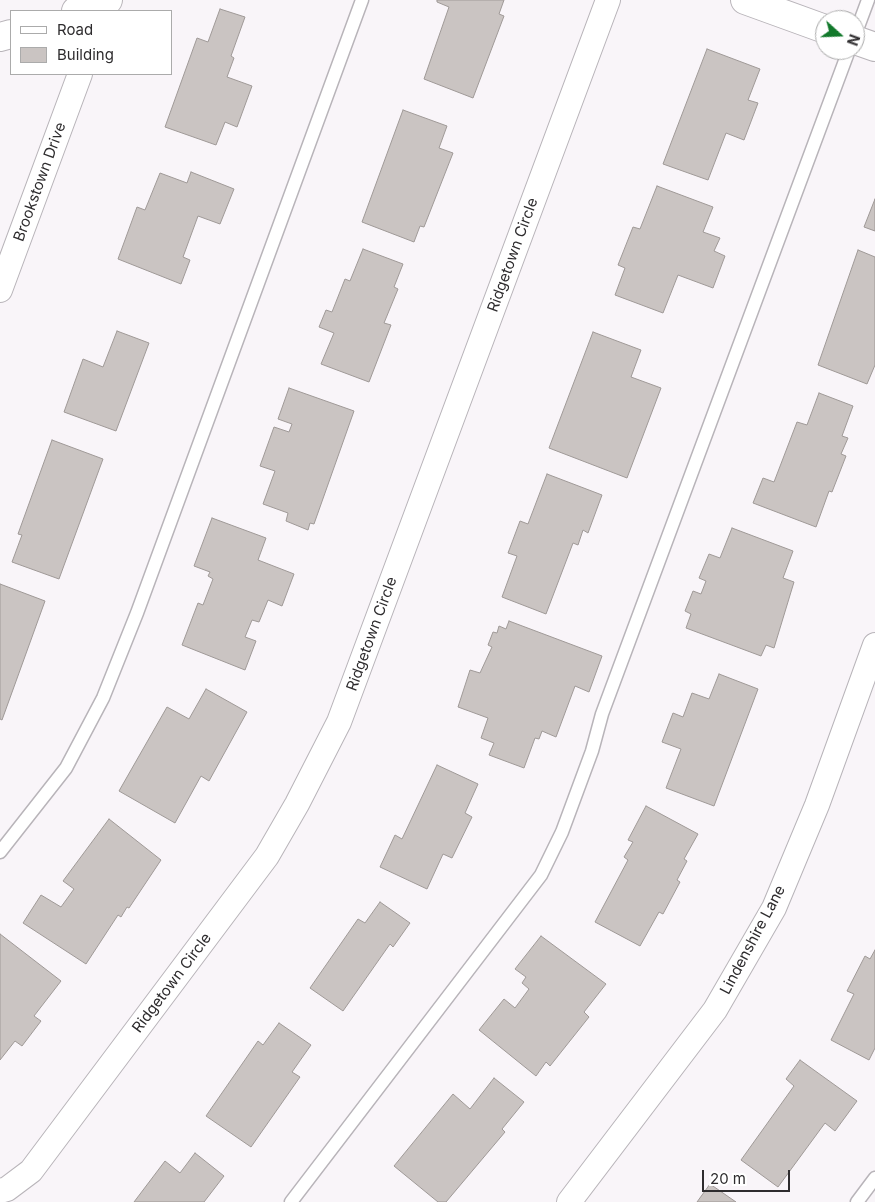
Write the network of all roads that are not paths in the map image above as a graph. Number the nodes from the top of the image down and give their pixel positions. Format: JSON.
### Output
{"nodes":[{"id":1,"x":108,"y":0,"type":"edge"},
{"id":2,"x":362,"y":0,"type":"edge"},
{"id":3,"x":608,"y":0,"type":"edge"},
{"id":4,"x":744,"y":0,"type":"edge"},
{"id":5,"x":79,"y":10,"type":"edge"},
{"id":6,"x":815,"y":25,"type":"edge"},
{"id":7,"x":846,"y":60,"type":"edge"},
{"id":8,"x":80,"y":75,"type":"edge"},
{"id":9,"x":0,"y":290,"type":"edge"},
{"id":10,"x":875,"y":645,"type":"edge"},
{"id":11,"x":0,"y":852,"type":"edge"},
{"id":12,"x":875,"y":1178,"type":"edge"},
{"id":13,"x":0,"y":1191,"type":"edge"},
{"id":14,"x":290,"y":1202,"type":"edge"},
{"id":15,"x":569,"y":1202,"type":"edge"},
{"id":16,"x":857,"y":1202,"type":"edge"}],
"edges":[{"from":1,"to":5,"type":"street"},
{"from":2,"to":11,"type":"lane"},
{"from":3,"to":13,"type":"street","name":"Ridgetown Circle"},
{"from":4,"to":6,"type":"street"},
{"from":7,"to":14,"type":"lane"},
{"from":8,"to":9,"type":"street","name":"Brookstown Drive"},
{"from":10,"to":15,"type":"street","name":"Lindenshire Lane"},
{"from":12,"to":16,"type":"lane"}]}
